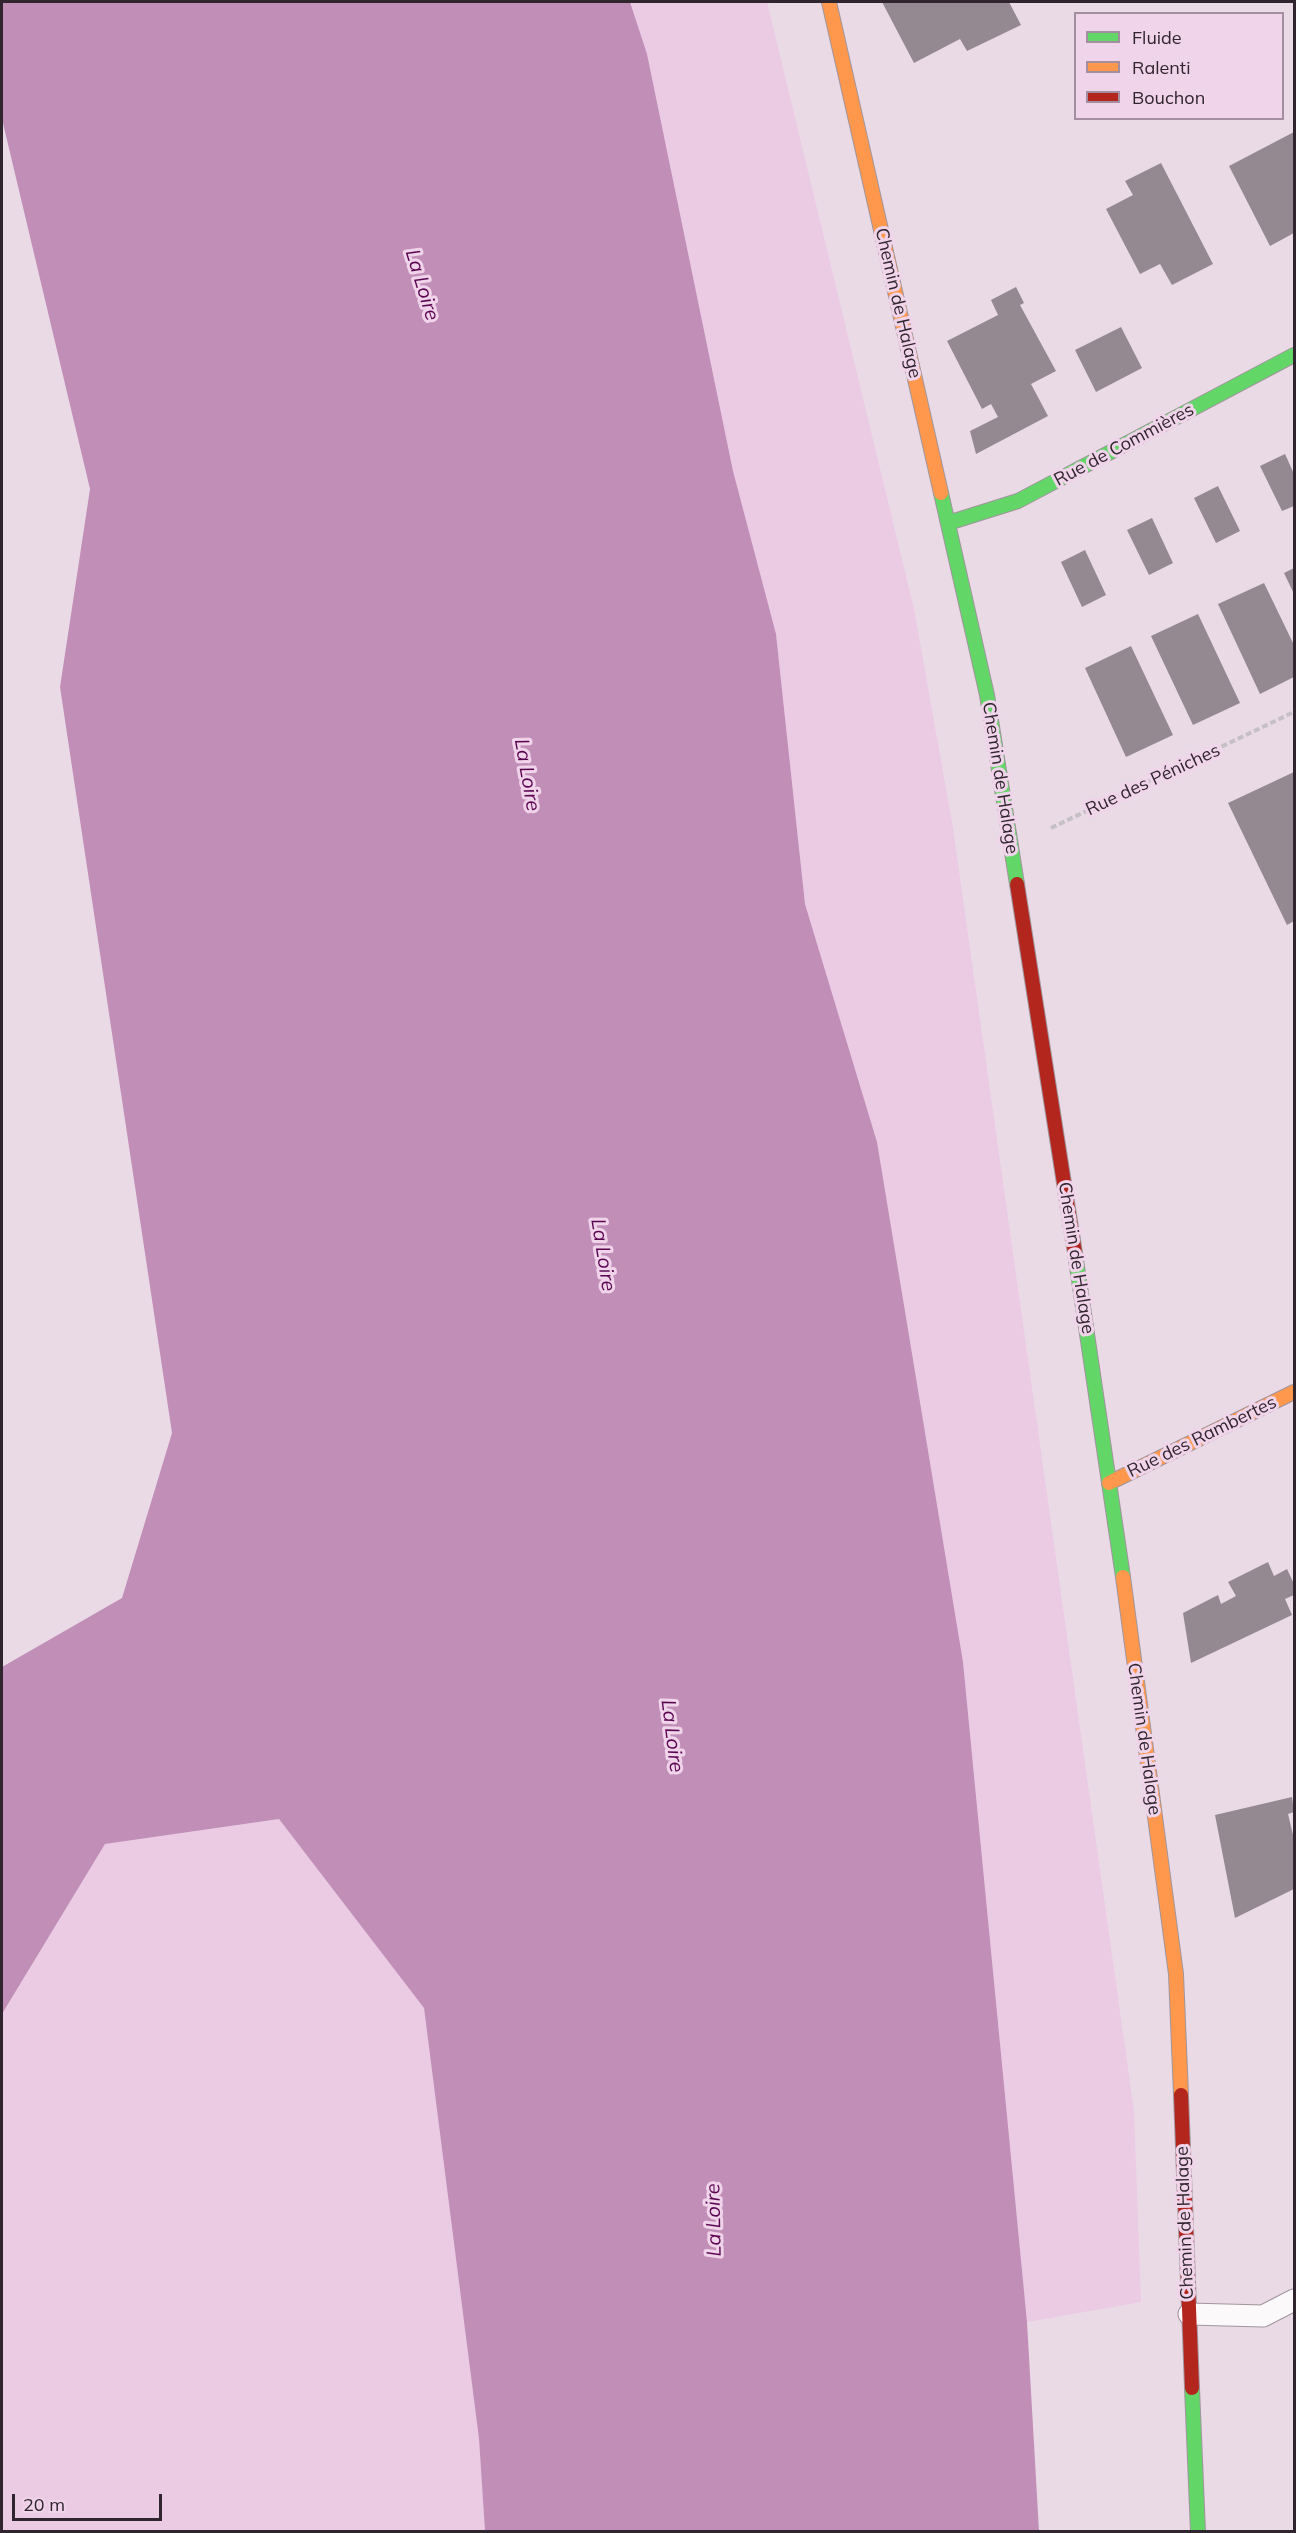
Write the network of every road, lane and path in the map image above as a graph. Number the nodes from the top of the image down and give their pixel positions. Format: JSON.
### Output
{"nodes":[{"id":1,"x":829,"y":2,"type":"edge"},
{"id":2,"x":1294,"y":355,"type":"edge"},
{"id":3,"x":948,"y":523,"type":"junction"},
{"id":4,"x":1294,"y":712,"type":"edge"},
{"id":5,"x":1011,"y":847,"type":"junction"},
{"id":6,"x":1294,"y":1392,"type":"edge"},
{"id":7,"x":1109,"y":1483,"type":"junction"},
{"id":8,"x":1294,"y":2300,"type":"edge"},
{"id":9,"x":1189,"y":2314,"type":"junction"},
{"id":10,"x":1198,"y":2532,"type":"edge"}],
"edges":[{"from":1,"to":3,"type":"main road","name":"Chemin de Halage"},
{"from":2,"to":3,"type":"main road","name":"Rue de Commières"},
{"from":3,"to":5,"type":"main road","name":"Chemin de Halage"},
{"from":4,"to":5,"type":"path","name":"Rue des Péniches"},
{"from":5,"to":7,"type":"main road","name":"Chemin de Halage"},
{"from":6,"to":7,"type":"main road","name":"Rue des Rambertes"},
{"from":7,"to":9,"type":"main road","name":"Chemin de Halage"},
{"from":8,"to":9,"type":"lane"},
{"from":9,"to":10,"type":"main road","name":"Chemin de Halage"}]}
